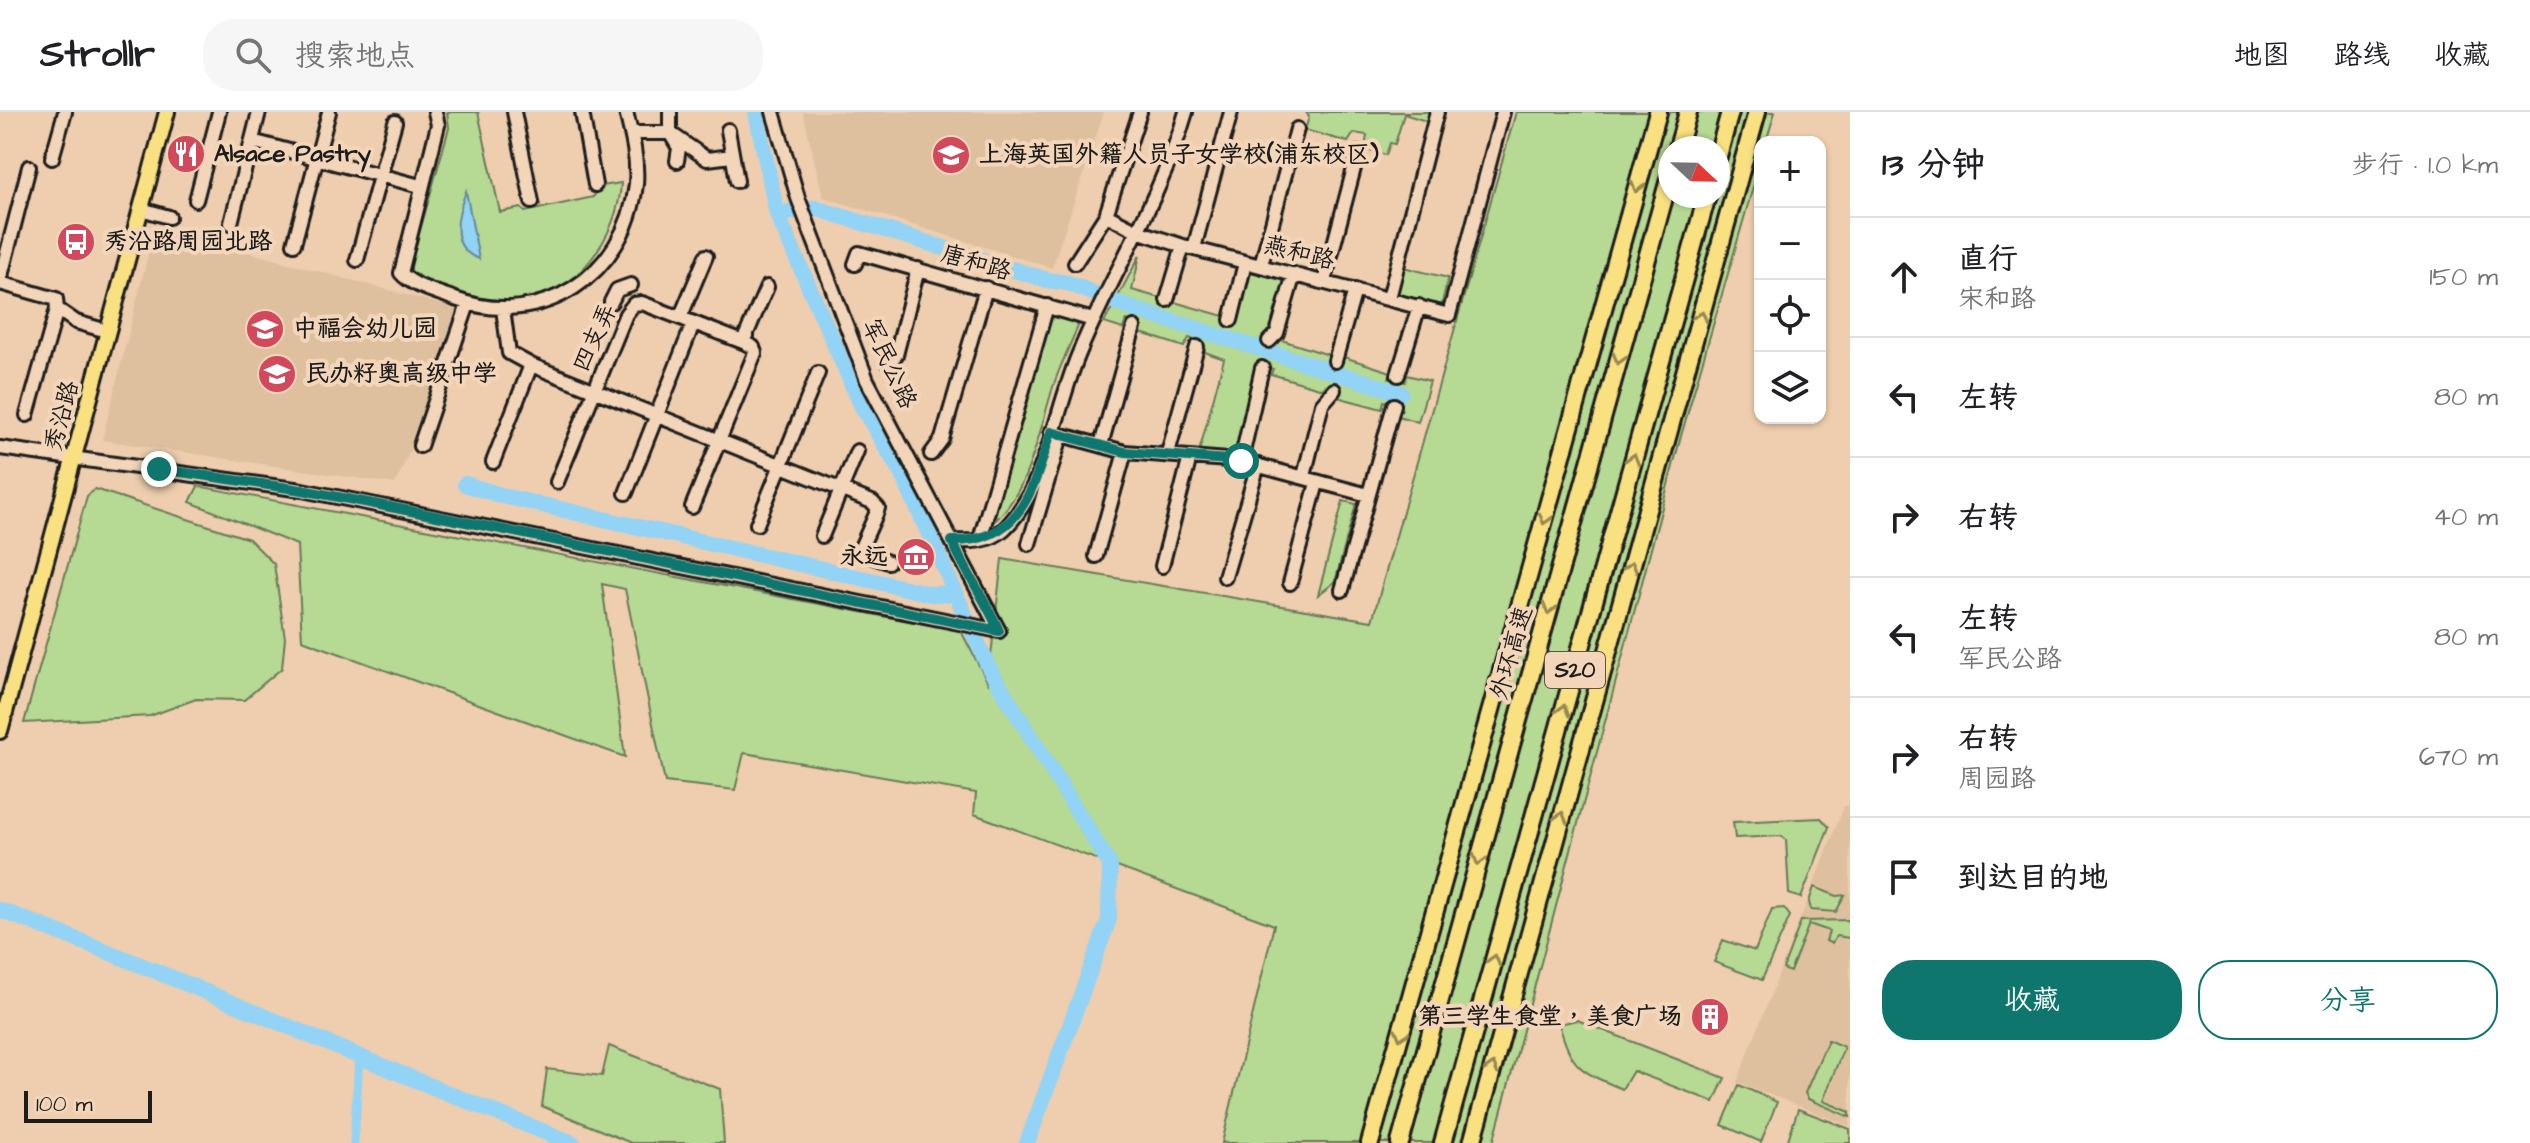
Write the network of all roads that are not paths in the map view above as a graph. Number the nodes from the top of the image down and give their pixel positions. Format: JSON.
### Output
{"nodes":[{"id":1,"x":65,"y":112,"type":"edge"},
{"id":2,"x":167,"y":112,"type":"edge"},
{"id":3,"x":219,"y":112,"type":"edge"},
{"id":4,"x":259,"y":112,"type":"edge"},
{"id":5,"x":329,"y":112,"type":"edge"},
{"id":6,"x":435,"y":112,"type":"edge"},
{"id":7,"x":514,"y":112,"type":"edge"},
{"id":8,"x":582,"y":112,"type":"edge"},
{"id":9,"x":626,"y":112,"type":"edge"},
{"id":10,"x":670,"y":112,"type":"edge"},
{"id":11,"x":773,"y":112,"type":"edge"},
{"id":12,"x":1140,"y":112,"type":"edge"},
{"id":13,"x":1186,"y":112,"type":"edge"},
{"id":14,"x":1231,"y":112,"type":"edge"},
{"id":15,"x":1437,"y":112,"type":"edge"},
{"id":16,"x":1503,"y":112,"type":"edge"},
{"id":17,"x":1658,"y":112,"type":"edge"},
{"id":18,"x":1688,"y":112,"type":"edge"},
{"id":19,"x":1730,"y":112,"type":"edge"},
{"id":20,"x":1757,"y":112,"type":"edge"},
{"id":21,"x":395,"y":122,"type":"dead end"},
{"id":22,"x":1297,"y":129,"type":"dead end"},
{"id":23,"x":728,"y":130,"type":"dead end"},
{"id":24,"x":631,"y":133,"type":"junction"},
{"id":25,"x":670,"y":133,"type":"junction"},
{"id":26,"x":1681,"y":136,"type":"edge"},
{"id":27,"x":1723,"y":136,"type":"edge"},
{"id":28,"x":252,"y":141,"type":"junction"},
{"id":29,"x":1358,"y":153,"type":"dead end"},
{"id":30,"x":732,"y":156,"type":"junction"},
{"id":31,"x":316,"y":157,"type":"junction"},
{"id":32,"x":52,"y":158,"type":"dead end"},
{"id":33,"x":677,"y":161,"type":"dead end"},
{"id":34,"x":29,"y":167,"type":"dead end"},
{"id":35,"x":380,"y":175,"type":"junction"},
{"id":36,"x":737,"y":181,"type":"dead end"},
{"id":37,"x":595,"y":185,"type":"dead end"},
{"id":38,"x":420,"y":186,"type":"junction"},
{"id":39,"x":196,"y":200,"type":"dead end"},
{"id":40,"x":532,"y":202,"type":"dead end"},
{"id":41,"x":1661,"y":208,"type":"edge"},
{"id":42,"x":1704,"y":208,"type":"edge"},
{"id":43,"x":141,"y":209,"type":"junction"},
{"id":44,"x":1106,"y":215,"type":"junction"},
{"id":45,"x":169,"y":217,"type":"dead end"},
{"id":46,"x":231,"y":223,"type":"dead end"},
{"id":47,"x":1140,"y":232,"type":"junction"},
{"id":48,"x":294,"y":244,"type":"dead end"},
{"id":49,"x":1188,"y":247,"type":"junction"},
{"id":50,"x":706,"y":256,"type":"dead end"},
{"id":51,"x":357,"y":260,"type":"dead end"},
{"id":52,"x":1075,"y":263,"type":"dead end"},
{"id":53,"x":1245,"y":263,"type":"junction"},
{"id":54,"x":855,"y":264,"type":"dead end"},
{"id":55,"x":1261,"y":265,"type":"junction"},
{"id":56,"x":918,"y":269,"type":"junction"},
{"id":57,"x":597,"y":271,"type":"junction"},
{"id":58,"x":1294,"y":274,"type":"junction"},
{"id":59,"x":0,"y":281,"type":"edge"},
{"id":60,"x":1324,"y":282,"type":"junction"},
{"id":61,"x":631,"y":285,"type":"dead end"},
{"id":62,"x":767,"y":287,"type":"dead end"},
{"id":63,"x":986,"y":288,"type":"junction"},
{"id":64,"x":617,"y":290,"type":"junction"},
{"id":65,"x":1355,"y":290,"type":"junction"},
{"id":66,"x":1389,"y":298,"type":"junction"},
{"id":67,"x":1167,"y":300,"type":"dead end"},
{"id":68,"x":611,"y":302,"type":"dead end"},
{"id":69,"x":468,"y":304,"type":"junction"},
{"id":70,"x":1047,"y":306,"type":"junction"},
{"id":71,"x":1419,"y":306,"type":"junction"},
{"id":72,"x":57,"y":309,"type":"junction"},
{"id":73,"x":503,"y":309,"type":"junction"},
{"id":74,"x":1096,"y":316,"type":"junction"},
{"id":75,"x":680,"y":318,"type":"junction"},
{"id":76,"x":1231,"y":320,"type":"dead end"},
{"id":77,"x":693,"y":324,"type":"junction"},
{"id":78,"x":1134,"y":327,"type":"dead end"},
{"id":79,"x":107,"y":331,"type":"junction"},
{"id":80,"x":1269,"y":341,"type":"dead end"},
{"id":81,"x":743,"y":342,"type":"junction"},
{"id":82,"x":1197,"y":347,"type":"dead end"},
{"id":83,"x":1335,"y":361,"type":"dead end"},
{"id":84,"x":888,"y":363,"type":"dead end"},
{"id":85,"x":531,"y":365,"type":"junction"},
{"id":86,"x":1262,"y":368,"type":"dead end"},
{"id":87,"x":818,"y":373,"type":"dead end"},
{"id":88,"x":1398,"y":375,"type":"dead end"},
{"id":89,"x":594,"y":390,"type":"junction"},
{"id":90,"x":1334,"y":390,"type":"dead end"},
{"id":91,"x":1394,"y":405,"type":"dead end"},
{"id":92,"x":27,"y":415,"type":"dead end"},
{"id":93,"x":658,"y":416,"type":"junction"},
{"id":94,"x":1056,"y":434,"type":"junction"},
{"id":95,"x":718,"y":440,"type":"junction"},
{"id":96,"x":1101,"y":445,"type":"junction"},
{"id":97,"x":420,"y":446,"type":"dead end"},
{"id":98,"x":0,"y":448,"type":"edge"},
{"id":99,"x":857,"y":451,"type":"dead end"},
{"id":100,"x":1125,"y":452,"type":"junction"},
{"id":101,"x":1168,"y":453,"type":"junction"},
{"id":102,"x":931,"y":454,"type":"dead end"},
{"id":103,"x":1190,"y":457,"type":"junction"},
{"id":104,"x":73,"y":458,"type":"junction"},
{"id":105,"x":1241,"y":461,"type":"junction"},
{"id":106,"x":493,"y":462,"type":"dead end"},
{"id":107,"x":781,"y":464,"type":"junction"},
{"id":108,"x":1258,"y":465,"type":"junction"},
{"id":109,"x":1304,"y":476,"type":"junction"},
{"id":110,"x":557,"y":482,"type":"dead end"},
{"id":111,"x":1317,"y":483,"type":"junction"},
{"id":112,"x":841,"y":490,"type":"junction"},
{"id":113,"x":626,"y":493,"type":"dead end"},
{"id":114,"x":1368,"y":495,"type":"junction"},
{"id":115,"x":692,"y":507,"type":"dead end"},
{"id":116,"x":757,"y":524,"type":"dead end"},
{"id":117,"x":822,"y":536,"type":"dead end"},
{"id":118,"x":980,"y":539,"type":"junction"},
{"id":119,"x":952,"y":541,"type":"junction"},
{"id":120,"x":1029,"y":544,"type":"dead end"},
{"id":121,"x":1096,"y":556,"type":"dead end"},
{"id":122,"x":888,"y":562,"type":"dead end"},
{"id":123,"x":1162,"y":566,"type":"dead end"},
{"id":124,"x":1225,"y":577,"type":"dead end"},
{"id":125,"x":1290,"y":583,"type":"dead end"},
{"id":126,"x":1342,"y":590,"type":"dead end"},
{"id":127,"x":0,"y":731,"type":"edge"},
{"id":128,"x":1370,"y":1143,"type":"edge"},
{"id":129,"x":1400,"y":1143,"type":"edge"},
{"id":130,"x":1443,"y":1143,"type":"edge"},
{"id":131,"x":1472,"y":1143,"type":"edge"}],
"edges":[{"from":1,"to":32,"type":"street"},
{"from":2,"to":43,"type":"main road","name":"秀沿路"},
{"from":3,"to":39,"type":"street"},
{"from":4,"to":28,"type":"street"},
{"from":5,"to":31,"type":"street"},
{"from":6,"to":38,"type":"street"},
{"from":7,"to":40,"type":"street"},
{"from":8,"to":37,"type":"street"},
{"from":9,"to":24,"type":"street"},
{"from":10,"to":25,"type":"street"},
{"from":11,"to":119,"type":"street","name":"军民公路"},
{"from":12,"to":44,"type":"street"},
{"from":13,"to":47,"type":"street"},
{"from":14,"to":49,"type":"street"},
{"from":15,"to":66,"type":"street"},
{"from":16,"to":71,"type":"street","name":"燕和路"},
{"from":17,"to":128,"type":"highway","one_way":true},
{"from":18,"to":26,"type":"highway"},
{"from":19,"to":27,"type":"highway"},
{"from":131,"to":20,"type":"highway","one_way":true},
{"from":21,"to":35,"type":"street"},
{"from":22,"to":55,"type":"street"},
{"from":23,"to":30,"type":"street"},
{"from":24,"to":25,"type":"street"},
{"from":24,"to":57,"type":"street"},
{"from":25,"to":30,"type":"street"},
{"from":25,"to":33,"type":"street"},
{"from":28,"to":31,"type":"street"},
{"from":28,"to":46,"type":"street"},
{"from":29,"to":60,"type":"street"},
{"from":30,"to":36,"type":"street"},
{"from":31,"to":35,"type":"street"},
{"from":31,"to":48,"type":"street"},
{"from":34,"to":59,"type":"street"},
{"from":35,"to":38,"type":"street"},
{"from":35,"to":51,"type":"street"},
{"from":38,"to":69,"type":"street"},
{"from":41,"to":129,"type":"highway","name":"外环高速","number":"S20","one_way":true},
{"from":130,"to":42,"type":"highway","number":"S20","one_way":true},
{"from":43,"to":45,"type":"street"},
{"from":43,"to":79,"type":"main road","name":"秀沿路"},
{"from":44,"to":47,"type":"street","name":"燕和路"},
{"from":44,"to":52,"type":"street"},
{"from":47,"to":49,"type":"street","name":"燕和路"},
{"from":47,"to":74,"type":"street"},
{"from":49,"to":53,"type":"street","name":"燕和路"},
{"from":49,"to":67,"type":"street"},
{"from":50,"to":75,"type":"street"},
{"from":53,"to":55,"type":"street","name":"燕和路"},
{"from":53,"to":76,"type":"street"},
{"from":54,"to":56,"type":"street","name":"唐和路"},
{"from":55,"to":58,"type":"street","name":"燕和路"},
{"from":56,"to":63,"type":"street","name":"唐和路"},
{"from":56,"to":84,"type":"street"},
{"from":57,"to":64,"type":"street"},
{"from":57,"to":73,"type":"street"},
{"from":58,"to":60,"type":"street","name":"燕和路"},
{"from":58,"to":80,"type":"street"},
{"from":59,"to":72,"type":"street"},
{"from":60,"to":65,"type":"street","name":"燕和路"},
{"from":61,"to":64,"type":"street"},
{"from":62,"to":81,"type":"street"},
{"from":63,"to":70,"type":"street","name":"唐和路"},
{"from":63,"to":102,"type":"street"},
{"from":64,"to":68,"type":"street"},
{"from":65,"to":66,"type":"street","name":"燕和路"},
{"from":65,"to":83,"type":"street"},
{"from":66,"to":71,"type":"street","name":"燕和路"},
{"from":69,"to":73,"type":"street"},
{"from":69,"to":97,"type":"street"},
{"from":70,"to":74,"type":"street","name":"唐和路"},
{"from":70,"to":118,"type":"street"},
{"from":71,"to":88,"type":"street"},
{"from":72,"to":79,"type":"street"},
{"from":72,"to":92,"type":"street"},
{"from":73,"to":85,"type":"street","name":"四支弄"},
{"from":74,"to":94,"type":"street"},
{"from":75,"to":77,"type":"street","name":"四支弄"},
{"from":75,"to":89,"type":"street","name":"四支弄"},
{"from":77,"to":81,"type":"street","name":"四支弄"},
{"from":77,"to":93,"type":"street"},
{"from":78,"to":96,"type":"street"},
{"from":79,"to":104,"type":"main road","name":"秀沿路"},
{"from":81,"to":95,"type":"street"},
{"from":82,"to":101,"type":"street"},
{"from":85,"to":89,"type":"street","name":"四支弄"},
{"from":85,"to":106,"type":"street","name":"四支弄"},
{"from":86,"to":105,"type":"street"},
{"from":87,"to":107,"type":"street"},
{"from":89,"to":93,"type":"street","name":"四支弄"},
{"from":89,"to":110,"type":"street","name":"四支弄"},
{"from":90,"to":109,"type":"street"},
{"from":91,"to":114,"type":"street"},
{"from":93,"to":95,"type":"street","name":"四支弄"},
{"from":93,"to":113,"type":"street"},
{"from":94,"to":96,"type":"street"},
{"from":94,"to":118,"type":"street"},
{"from":94,"to":120,"type":"street"},
{"from":95,"to":107,"type":"street","name":"四支弄"},
{"from":95,"to":115,"type":"street"},
{"from":96,"to":100,"type":"street"},
{"from":98,"to":104,"type":"street"},
{"from":99,"to":112,"type":"street"},
{"from":100,"to":101,"type":"street"},
{"from":100,"to":121,"type":"street"},
{"from":101,"to":103,"type":"street"},
{"from":103,"to":105,"type":"street"},
{"from":103,"to":123,"type":"street"},
{"from":104,"to":119,"type":"street","name":"军民公路"},
{"from":104,"to":127,"type":"main road","name":"秀沿路"},
{"from":105,"to":108,"type":"street"},
{"from":107,"to":112,"type":"street","name":"四支弄"},
{"from":107,"to":116,"type":"street"},
{"from":108,"to":109,"type":"street"},
{"from":108,"to":124,"type":"street"},
{"from":109,"to":111,"type":"street"},
{"from":111,"to":114,"type":"street"},
{"from":111,"to":125,"type":"street"},
{"from":112,"to":117,"type":"street"},
{"from":112,"to":122,"type":"street","name":"四支弄"},
{"from":114,"to":126,"type":"street"},
{"from":118,"to":119,"type":"street"}]}
